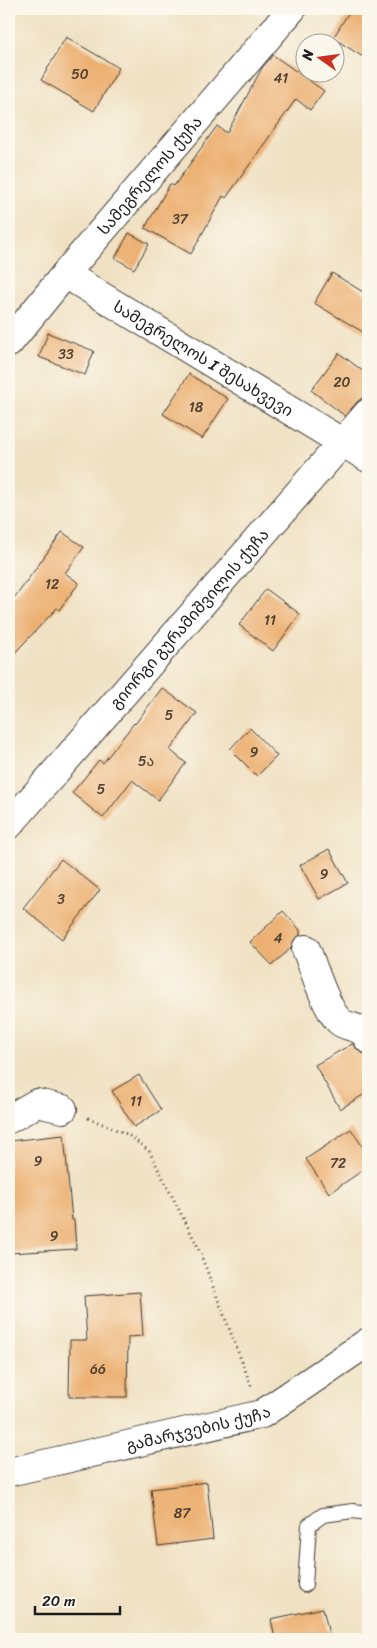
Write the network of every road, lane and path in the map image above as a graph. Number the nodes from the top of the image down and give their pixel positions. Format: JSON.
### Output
{"nodes":[{"id":1,"x":292,"y":9,"type":"edge"},
{"id":2,"x":65,"y":274,"type":"junction"},
{"id":3,"x":9,"y":344,"type":"edge"},
{"id":4,"x":368,"y":413,"type":"edge"},
{"id":5,"x":344,"y":442,"type":"junction"},
{"id":6,"x":368,"y":458,"type":"edge"},
{"id":7,"x":9,"y":825,"type":"edge"},
{"id":8,"x":306,"y":949,"type":"dead end"},
{"id":9,"x":368,"y":1038,"type":"edge"},
{"id":10,"x":63,"y":1108,"type":"joint"},
{"id":11,"x":9,"y":1119,"type":"edge"},
{"id":12,"x":368,"y":1342,"type":"edge"},
{"id":13,"x":262,"y":1414,"type":"junction"},
{"id":14,"x":9,"y":1472,"type":"edge"},
{"id":15,"x":368,"y":1514,"type":"edge"},
{"id":16,"x":305,"y":1585,"type":"dead end"}],
"edges":[{"from":1,"to":2,"type":"street","name":"სამეგრელოს ქუჩა"},
{"from":2,"to":3,"type":"street","name":"სამეგრელოს ქუჩა"},
{"from":2,"to":5,"type":"street","name":"სამეგრელოს I შესახვევი"},
{"from":4,"to":5,"type":"street","name":"გიორგი გურამიშვილის ქუჩა"},
{"from":5,"to":6,"type":"street","name":"სამეგრელოს I შესახვევი"},
{"from":5,"to":7,"type":"street","name":"გიორგი გურამიშვილის ქუჩა"},
{"from":8,"to":9,"type":"street"},
{"from":10,"to":11,"type":"street"},
{"from":10,"to":13,"type":"path"},
{"from":12,"to":13,"type":"street","name":"გამარჯვების ქუჩა"},
{"from":13,"to":14,"type":"street","name":"გამარჯვების ქუჩა"},
{"from":15,"to":16,"type":"lane"}]}
